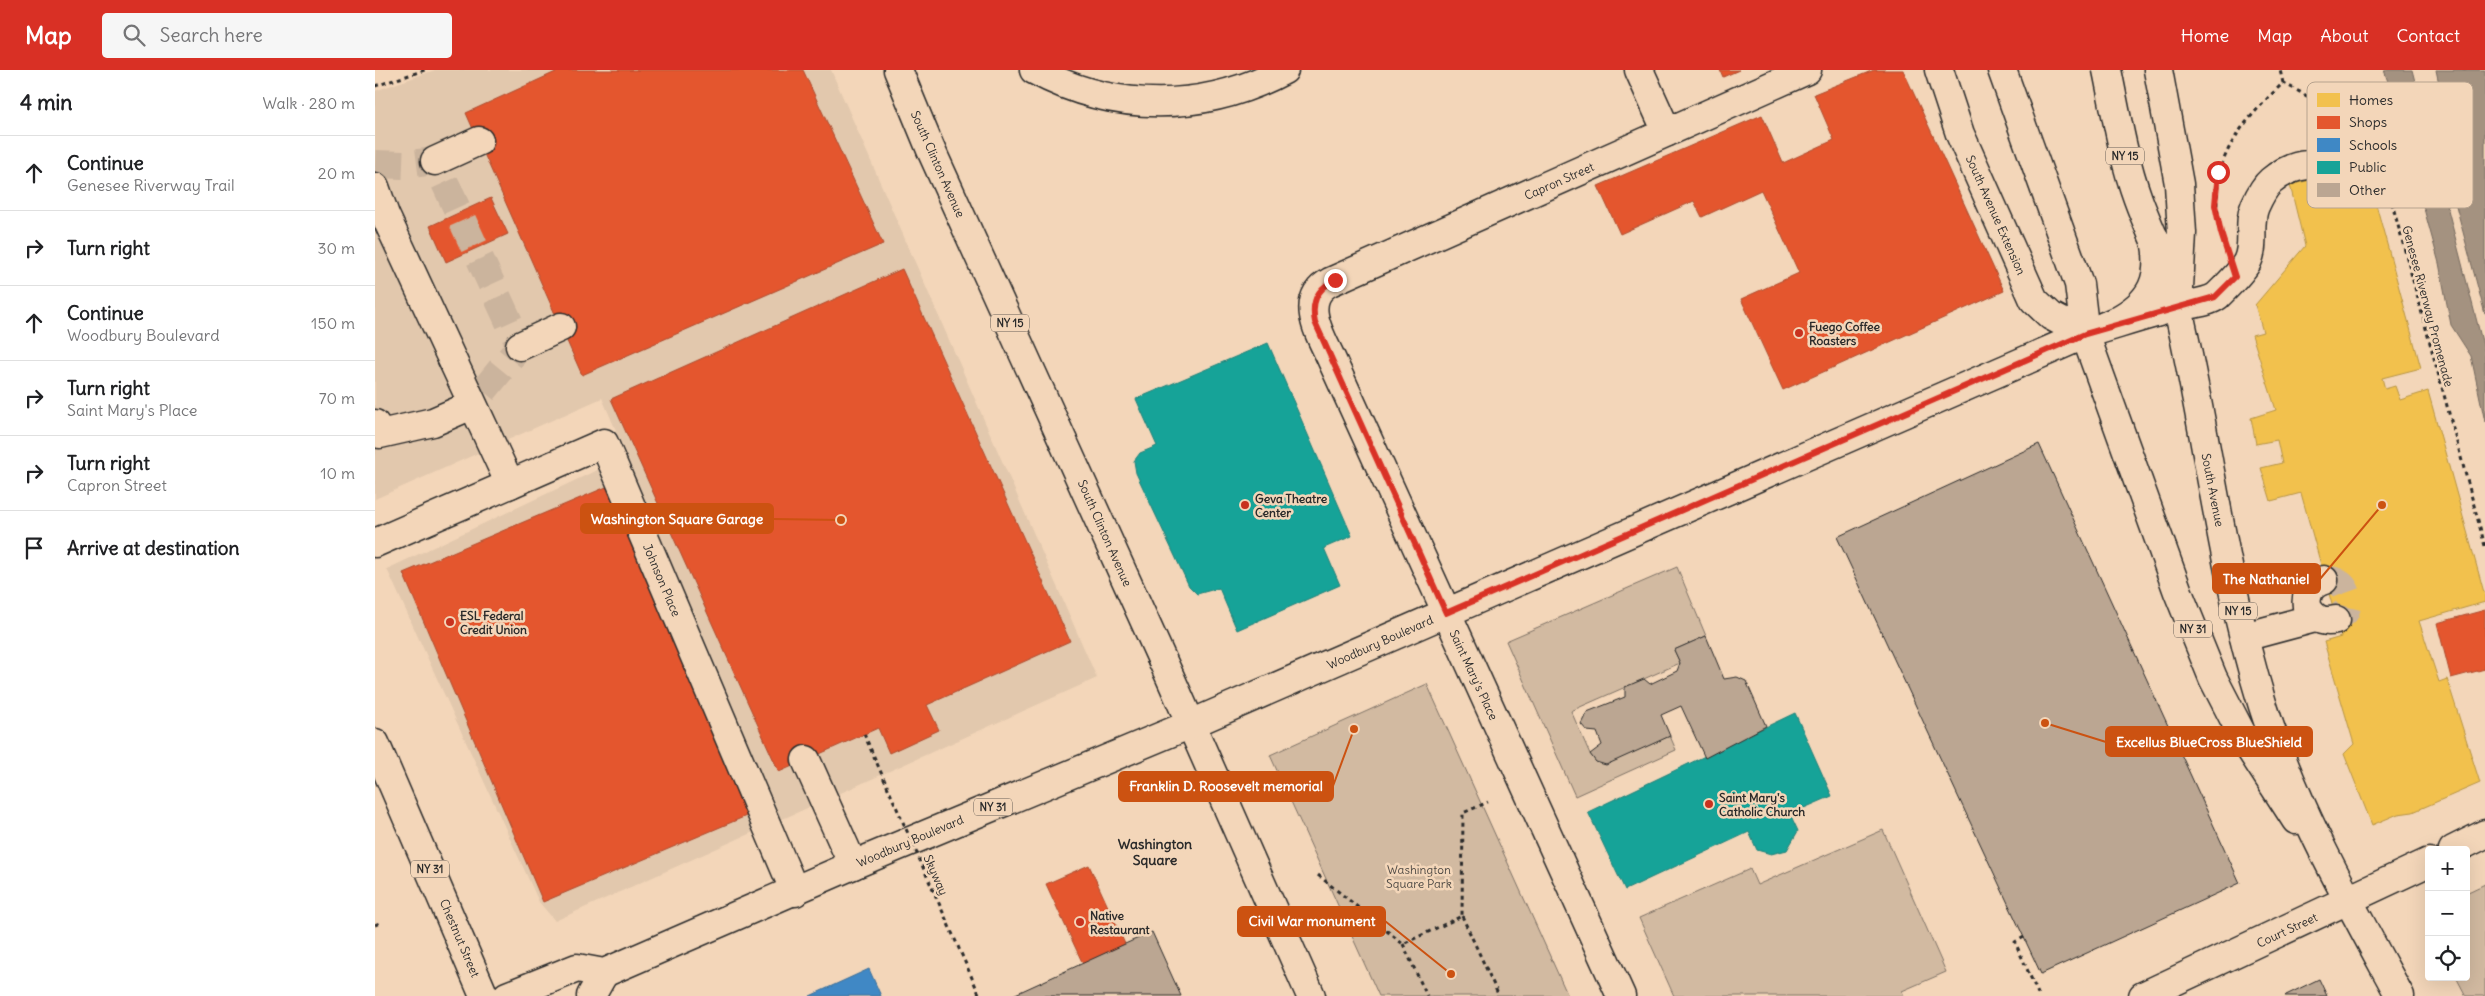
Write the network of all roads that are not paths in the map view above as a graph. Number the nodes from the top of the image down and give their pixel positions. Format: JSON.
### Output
{"nodes":[{"id":1,"x":898,"y":70,"type":"edge"},
{"id":2,"x":1035,"y":70,"type":"edge"},
{"id":3,"x":1284,"y":70,"type":"edge"},
{"id":4,"x":1639,"y":70,"type":"edge"},
{"id":5,"x":1807,"y":70,"type":"edge"},
{"id":6,"x":1939,"y":70,"type":"edge"},
{"id":7,"x":2002,"y":70,"type":"edge"},
{"id":8,"x":2107,"y":70,"type":"edge"},
{"id":9,"x":2157,"y":70,"type":"edge"},
{"id":10,"x":1667,"y":132,"type":"junction"},
{"id":11,"x":479,"y":141,"type":"dead end"},
{"id":12,"x":435,"y":161,"type":"dead end"},
{"id":13,"x":2307,"y":165,"type":"edge"},
{"id":14,"x":375,"y":187,"type":"edge"},
{"id":15,"x":2155,"y":238,"type":"junction"},
{"id":16,"x":1315,"y":298,"type":"joint"},
{"id":17,"x":2178,"y":306,"type":"junction"},
{"id":18,"x":561,"y":327,"type":"dead end"},
{"id":19,"x":2085,"y":334,"type":"junction"},
{"id":20,"x":520,"y":346,"type":"dead end"},
{"id":21,"x":472,"y":405,"type":"junction"},
{"id":22,"x":375,"y":424,"type":"edge"},
{"id":23,"x":510,"y":484,"type":"junction"},
{"id":24,"x":375,"y":543,"type":"edge"},
{"id":25,"x":2324,"y":580,"type":"dead end"},
{"id":26,"x":1446,"y":613,"type":"junction"},
{"id":27,"x":2244,"y":637,"type":"junction"},
{"id":28,"x":1191,"y":724,"type":"junction"},
{"id":29,"x":375,"y":742,"type":"edge"},
{"id":30,"x":806,"y":760,"type":"dead end"},
{"id":31,"x":2485,"y":834,"type":"edge"},
{"id":32,"x":2461,"y":846,"type":"edge"},
{"id":33,"x":2425,"y":864,"type":"edge"},
{"id":34,"x":853,"y":865,"type":"junction"},
{"id":35,"x":795,"y":892,"type":"junction"},
{"id":36,"x":2349,"y":901,"type":"junction"},
{"id":37,"x":598,"y":985,"type":"edge"},
{"id":38,"x":484,"y":996,"type":"edge"},
{"id":39,"x":507,"y":996,"type":"edge"},
{"id":40,"x":1311,"y":996,"type":"edge"},
{"id":41,"x":1621,"y":996,"type":"edge"},
{"id":42,"x":2143,"y":996,"type":"edge"},
{"id":43,"x":2400,"y":996,"type":"edge"}],
"edges":[{"from":1,"to":28,"type":"main road","name":"South Clinton Avenue","number":"NY 15"},
{"from":2,"to":3,"type":"main road"},
{"from":4,"to":10,"type":"main road"},
{"from":5,"to":10,"type":"main road","name":"Capron Street"},
{"from":6,"to":19,"type":"main road","name":"South Avenue Extension"},
{"from":7,"to":19,"type":"main road","name":"South Avenue"},
{"from":8,"to":15,"type":"main road","name":"South Avenue","number":"NY 15"},
{"from":9,"to":17,"type":"main road"},
{"from":10,"to":16,"type":"main road","name":"Capron Street"},
{"from":11,"to":12,"type":"main road"},
{"from":13,"to":17,"type":"main road"},
{"from":14,"to":21,"type":"main road"},
{"from":15,"to":17,"type":"main road","name":"South Avenue","number":"NY 15"},
{"from":15,"to":19,"type":"main road","name":"Woodbury Boulevard"},
{"from":16,"to":26,"type":"main road","name":"Saint Mary's Place"},
{"from":17,"to":19,"type":"main road"},
{"from":17,"to":27,"type":"main road","name":"South Avenue","number":"NY 15"},
{"from":18,"to":20,"type":"main road"},
{"from":19,"to":26,"type":"main road","name":"Woodbury Boulevard","number":"NY 31"},
{"from":19,"to":36,"type":"main road","name":"South Avenue","number":"NY 31"},
{"from":21,"to":22,"type":"main road"},
{"from":21,"to":23,"type":"main road"},
{"from":23,"to":24,"type":"main road","name":"Johnson Place"},
{"from":23,"to":35,"type":"main road","name":"Johnson Place"},
{"from":25,"to":27,"type":"main road"},
{"from":26,"to":28,"type":"main road","name":"Woodbury Boulevard","number":"NY 31"},
{"from":26,"to":41,"type":"main road","name":"Saint Mary's Place"},
{"from":27,"to":36,"type":"main road","name":"South Avenue","number":"NY 15"},
{"from":28,"to":34,"type":"main road","name":"Woodbury Boulevard","number":"NY 31"},
{"from":28,"to":40,"type":"main road","name":"South Clinton Avenue"},
{"from":29,"to":38,"type":"main road","name":"Chestnut Street","number":"NY 31"},
{"from":30,"to":34,"type":"main road"},
{"from":31,"to":32,"type":"main road"},
{"from":33,"to":36,"type":"main road","name":"Court Street"},
{"from":34,"to":35,"type":"main road","name":"Woodbury Boulevard","number":"NY 31"},
{"from":35,"to":37,"type":"main road","name":"Woodbury Boulevard","number":"NY 31"},
{"from":36,"to":42,"type":"main road","name":"Court Street"},
{"from":36,"to":43,"type":"main road","name":"South Avenue","number":"NY 31"},
{"from":37,"to":39,"type":"main road","name":"Woodbury Boulevard","number":"NY 31"}]}
